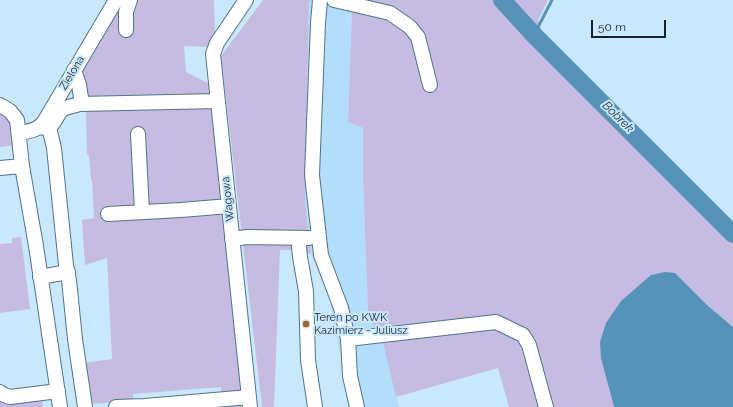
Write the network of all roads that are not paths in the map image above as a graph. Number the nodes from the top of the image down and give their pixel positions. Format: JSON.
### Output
{"nodes":[{"id":1,"x":116,"y":0,"type":"edge"},
{"id":2,"x":130,"y":0,"type":"edge"},
{"id":3,"x":246,"y":0,"type":"edge"},
{"id":4,"x":320,"y":0,"type":"edge"},
{"id":5,"x":334,"y":0,"type":"edge"},
{"id":6,"x":126,"y":30,"type":"dead end"},
{"id":7,"x":74,"y":70,"type":"junction"},
{"id":8,"x":430,"y":85,"type":"dead end"},
{"id":9,"x":218,"y":101,"type":"junction"},
{"id":10,"x":82,"y":104,"type":"junction"},
{"id":11,"x":0,"y":105,"type":"edge"},
{"id":12,"x":42,"y":127,"type":"junction"},
{"id":13,"x":19,"y":133,"type":"junction"},
{"id":14,"x":138,"y":134,"type":"dead end"},
{"id":15,"x":22,"y":166,"type":"junction"},
{"id":16,"x":0,"y":168,"type":"edge"},
{"id":17,"x":228,"y":206,"type":"junction"},
{"id":18,"x":142,"y":211,"type":"junction"},
{"id":19,"x":108,"y":214,"type":"dead end"},
{"id":20,"x":319,"y":237,"type":"junction"},
{"id":21,"x":300,"y":238,"type":"junction"},
{"id":22,"x":232,"y":239,"type":"junction"},
{"id":23,"x":68,"y":272,"type":"junction"},
{"id":24,"x":40,"y":277,"type":"junction"},
{"id":25,"x":348,"y":339,"type":"junction"},
{"id":26,"x":0,"y":392,"type":"edge"},
{"id":27,"x":58,"y":392,"type":"junction"},
{"id":28,"x":249,"y":402,"type":"edge"},
{"id":29,"x":202,"y":404,"type":"edge"},
{"id":30,"x":145,"y":406,"type":"edge"},
{"id":31,"x":60,"y":407,"type":"edge"},
{"id":32,"x":85,"y":407,"type":"edge"},
{"id":33,"x":116,"y":407,"type":"edge"},
{"id":34,"x":315,"y":407,"type":"edge"},
{"id":35,"x":357,"y":407,"type":"edge"},
{"id":36,"x":546,"y":407,"type":"edge"}],
"edges":[{"from":1,"to":7,"type":"street","name":"Zielona"},
{"from":2,"to":6,"type":"street"},
{"from":3,"to":9,"type":"street","name":"Wagowa"},
{"from":4,"to":20,"type":"street"},
{"from":5,"to":8,"type":"street"},
{"from":7,"to":10,"type":"street"},
{"from":7,"to":12,"type":"street","name":"Zielona"},
{"from":9,"to":10,"type":"street"},
{"from":9,"to":17,"type":"street","name":"Wagowa"},
{"from":10,"to":12,"type":"street"},
{"from":11,"to":13,"type":"street"},
{"from":12,"to":13,"type":"street"},
{"from":12,"to":23,"type":"street"},
{"from":13,"to":15,"type":"street"},
{"from":14,"to":18,"type":"street"},
{"from":15,"to":16,"type":"street"},
{"from":15,"to":24,"type":"street"},
{"from":17,"to":18,"type":"street"},
{"from":17,"to":22,"type":"street","name":"Wagowa"},
{"from":18,"to":19,"type":"street"},
{"from":20,"to":21,"type":"street"},
{"from":20,"to":25,"type":"street"},
{"from":21,"to":22,"type":"street"},
{"from":21,"to":34,"type":"street"},
{"from":22,"to":28,"type":"street","name":"Wagowa"},
{"from":23,"to":24,"type":"street"},
{"from":23,"to":32,"type":"street"},
{"from":24,"to":27,"type":"street"},
{"from":25,"to":35,"type":"street"},
{"from":25,"to":36,"type":"street"},
{"from":26,"to":27,"type":"street"},
{"from":27,"to":31,"type":"street"},
{"from":28,"to":29,"type":"street"},
{"from":29,"to":30,"type":"street"},
{"from":30,"to":33,"type":"street"}]}
